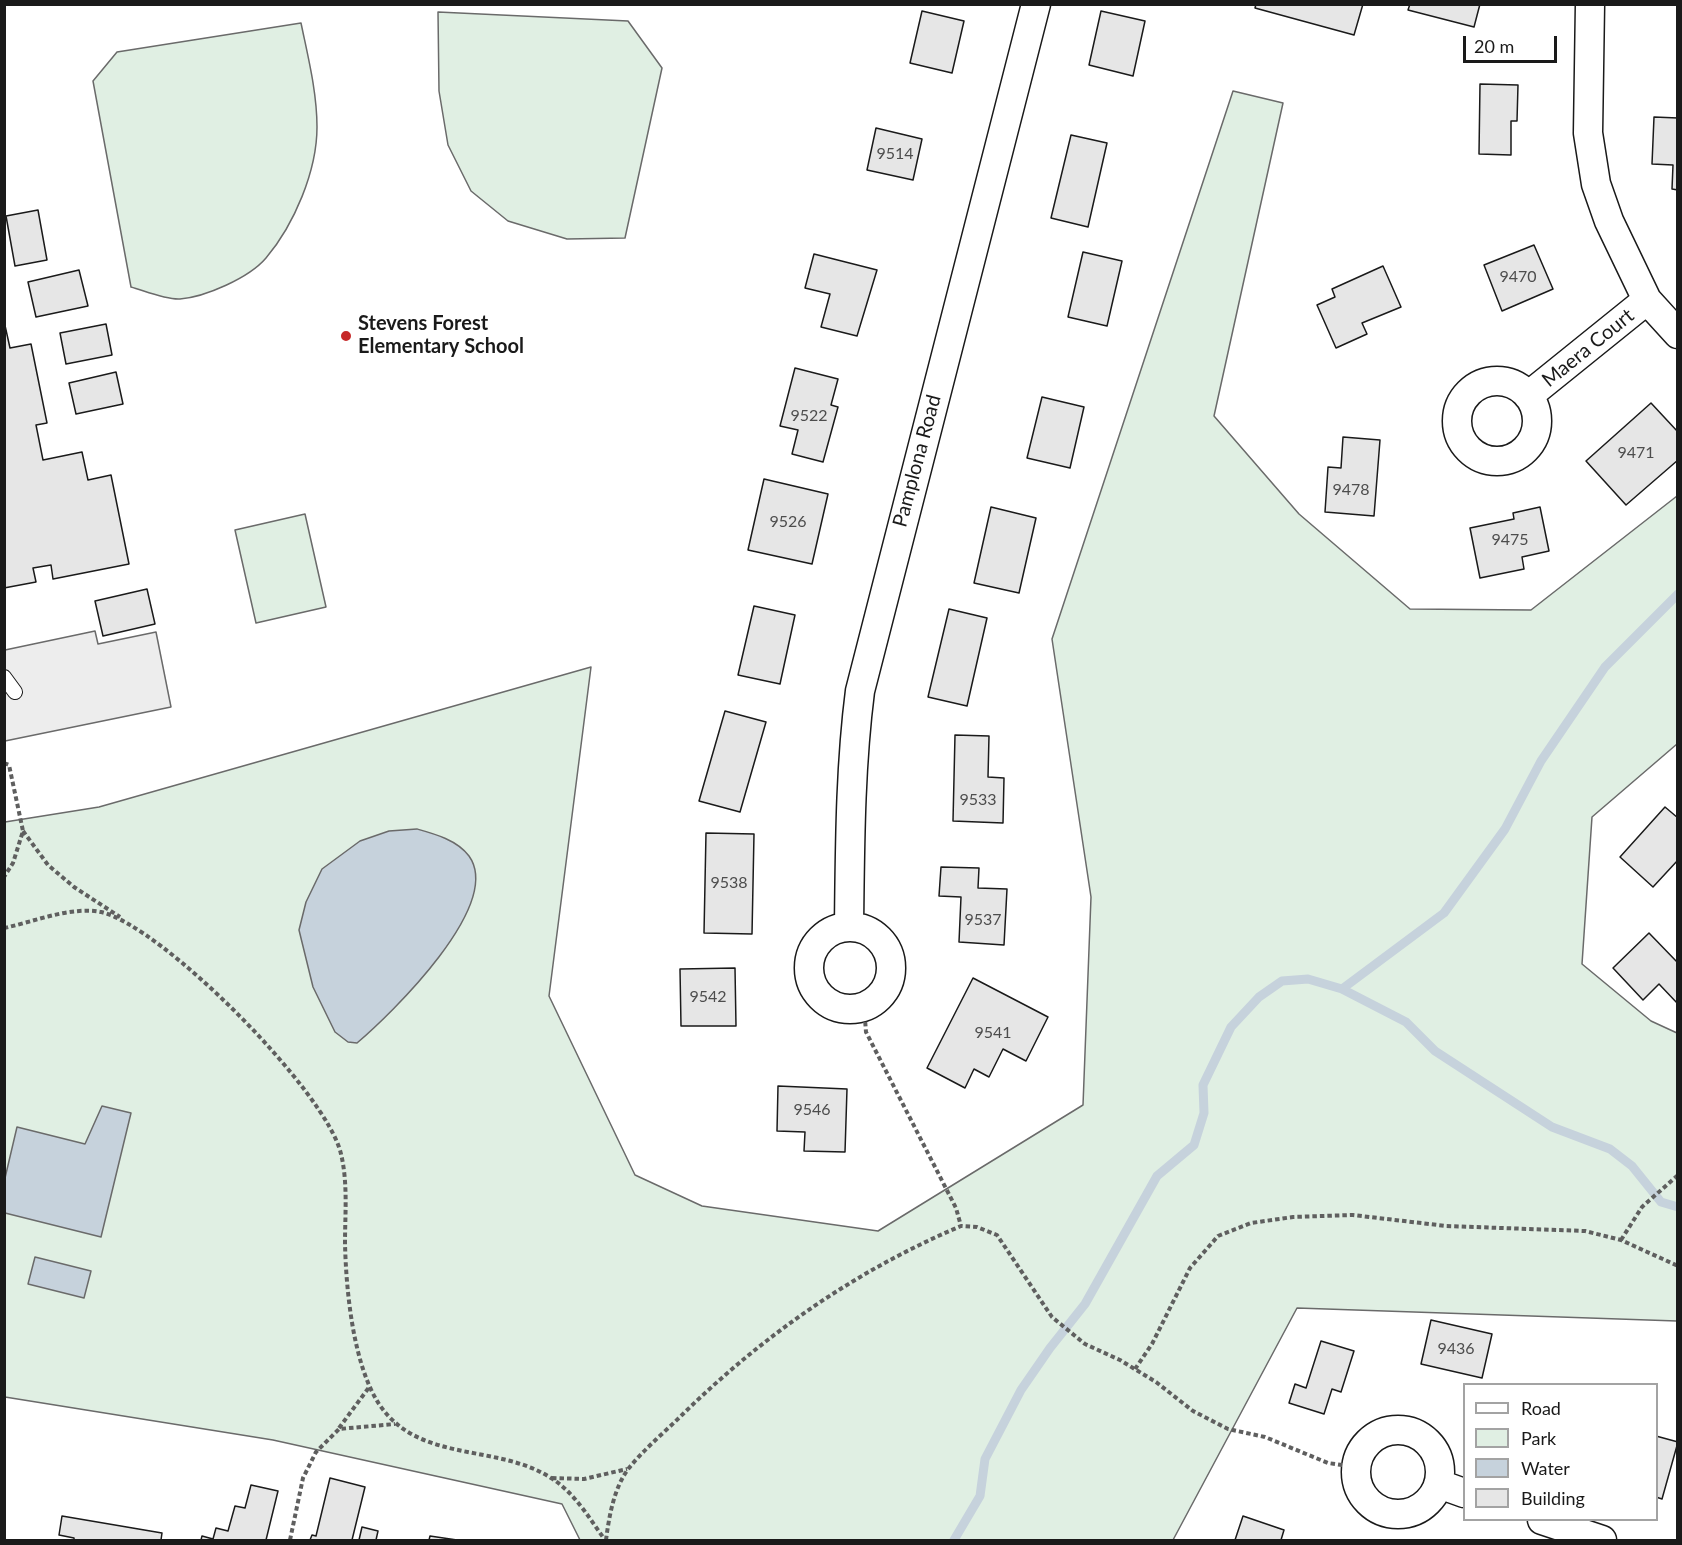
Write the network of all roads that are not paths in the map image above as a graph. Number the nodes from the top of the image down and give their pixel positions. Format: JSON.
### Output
{"nodes":[{"id":1,"x":1036,"y":4,"type":"edge"},
{"id":2,"x":1590,"y":4,"type":"edge"},
{"id":3,"x":1647,"y":300,"type":"junction"},
{"id":4,"x":1677,"y":334,"type":"edge"},
{"id":5,"x":1528,"y":396,"type":"dead end"},
{"id":6,"x":4,"y":676,"type":"edge"},
{"id":7,"x":15,"y":692,"type":"dead end"},
{"id":8,"x":849,"y":926,"type":"junction"},
{"id":9,"x":1452,"y":1489,"type":"edge"},
{"id":10,"x":1545,"y":1521,"type":"edge"},
{"id":11,"x":1602,"y":1540,"type":"edge"}],
"edges":[{"from":1,"to":8,"type":"street","name":"Pamplona Road"},
{"from":2,"to":3,"type":"street"},
{"from":3,"to":4,"type":"street"},
{"from":3,"to":5,"type":"street","name":"Maera Court"},
{"from":6,"to":7,"type":"lane"},
{"from":8,"to":8,"type":"street"},
{"from":9,"to":9,"type":"street"},
{"from":10,"to":11,"type":"street"}]}
